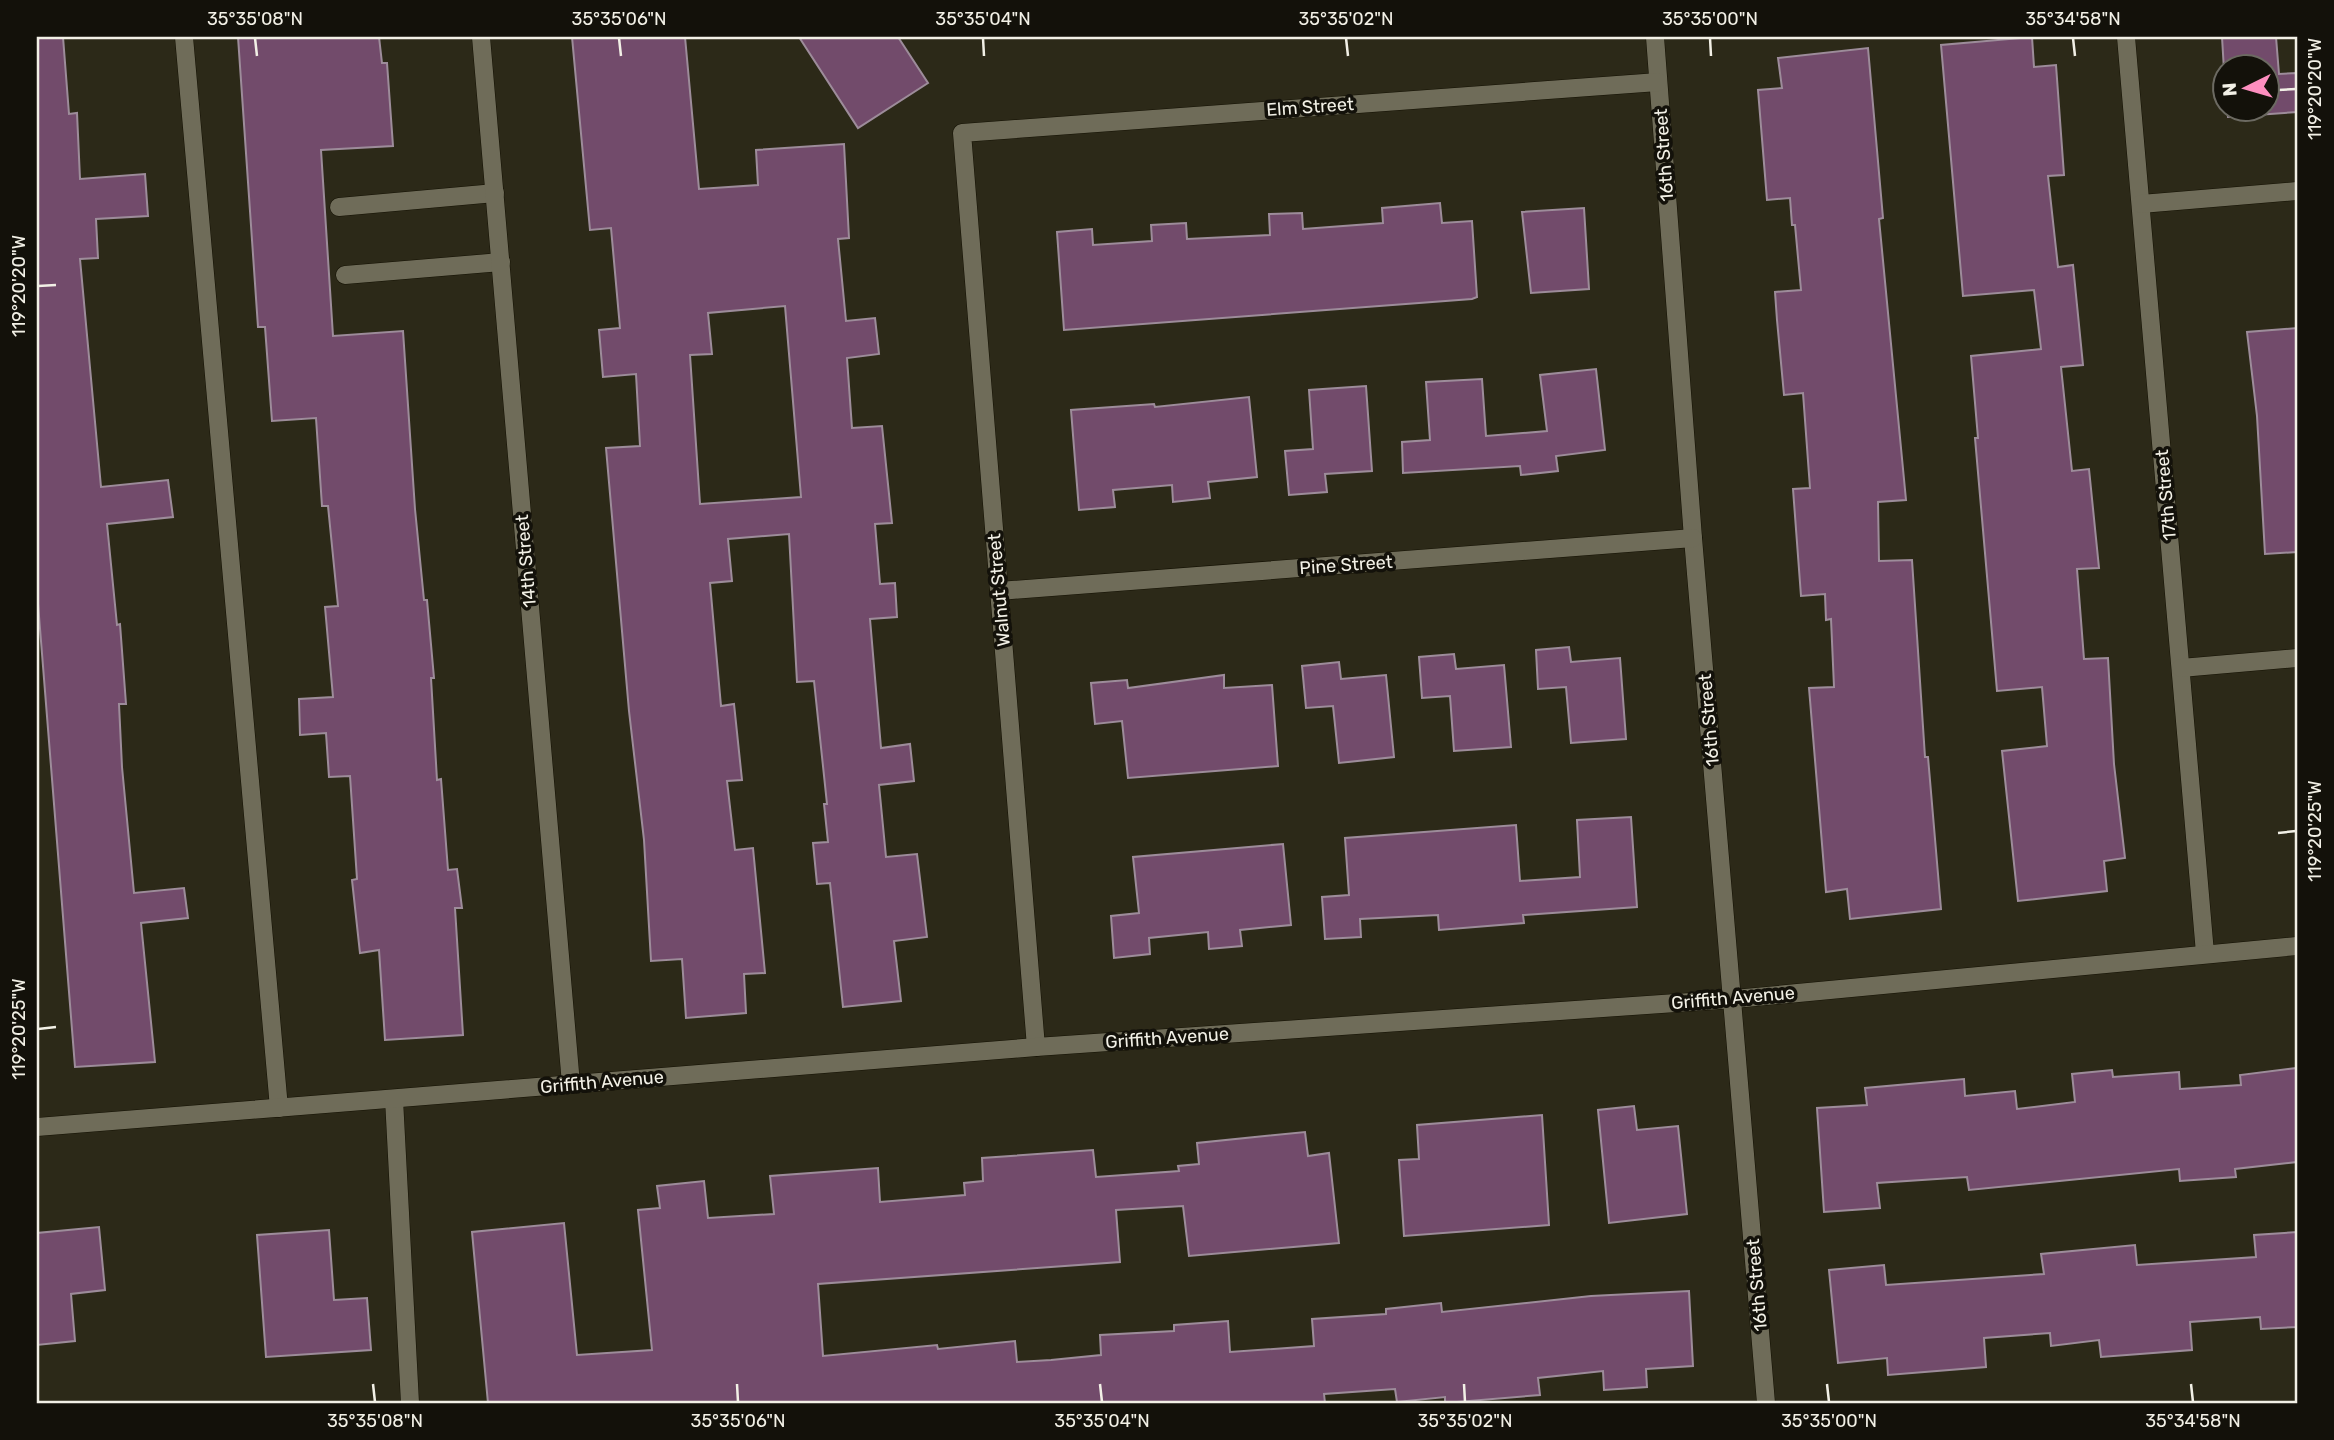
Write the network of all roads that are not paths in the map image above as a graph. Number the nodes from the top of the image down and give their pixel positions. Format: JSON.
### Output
{"nodes":[{"id":1,"x":184,"y":37,"type":"edge"},
{"id":2,"x":481,"y":37,"type":"edge"},
{"id":3,"x":1655,"y":37,"type":"edge"},
{"id":4,"x":2126,"y":37,"type":"edge"},
{"id":5,"x":1658,"y":82,"type":"junction"},
{"id":6,"x":962,"y":133,"type":"joint"},
{"id":7,"x":2297,"y":191,"type":"edge"},
{"id":8,"x":495,"y":193,"type":"junction"},
{"id":9,"x":2141,"y":204,"type":"junction"},
{"id":10,"x":339,"y":207,"type":"dead end"},
{"id":11,"x":500,"y":262,"type":"junction"},
{"id":12,"x":345,"y":275,"type":"dead end"},
{"id":13,"x":1693,"y":538,"type":"junction"},
{"id":14,"x":999,"y":591,"type":"junction"},
{"id":15,"x":2297,"y":659,"type":"edge"},
{"id":16,"x":2180,"y":668,"type":"junction"},
{"id":17,"x":2297,"y":946,"type":"edge"},
{"id":18,"x":2205,"y":953,"type":"junction"},
{"id":19,"x":1734,"y":999,"type":"junction"},
{"id":20,"x":1036,"y":1047,"type":"junction"},
{"id":21,"x":570,"y":1084,"type":"junction"},
{"id":22,"x":394,"y":1099,"type":"junction"},
{"id":23,"x":279,"y":1108,"type":"junction"},
{"id":24,"x":37,"y":1127,"type":"edge"},
{"id":25,"x":410,"y":1403,"type":"edge"},
{"id":26,"x":1766,"y":1403,"type":"edge"}],
"edges":[{"from":1,"to":23,"type":"street"},
{"from":2,"to":8,"type":"street","name":"14th Street"},
{"from":3,"to":5,"type":"street","name":"16th Street"},
{"from":4,"to":9,"type":"street","name":"17th Street"},
{"from":5,"to":6,"type":"street","name":"Elm Street"},
{"from":5,"to":13,"type":"street","name":"16th Street"},
{"from":6,"to":14,"type":"street","name":"Walnut Street"},
{"from":7,"to":9,"type":"street"},
{"from":8,"to":10,"type":"street"},
{"from":8,"to":11,"type":"street","name":"14th Street"},
{"from":9,"to":16,"type":"street","name":"17th Street"},
{"from":11,"to":12,"type":"street"},
{"from":11,"to":21,"type":"street","name":"14th Street"},
{"from":13,"to":14,"type":"street","name":"Pine Street"},
{"from":13,"to":19,"type":"street","name":"16th Street"},
{"from":14,"to":20,"type":"street","name":"Walnut Street"},
{"from":15,"to":16,"type":"street"},
{"from":16,"to":18,"type":"street","name":"17th Street"},
{"from":17,"to":18,"type":"street","name":"Griffith Avenue"},
{"from":18,"to":19,"type":"street","name":"Griffith Avenue"},
{"from":19,"to":20,"type":"street","name":"Griffith Avenue"},
{"from":19,"to":26,"type":"street","name":"16th Street"},
{"from":20,"to":21,"type":"street","name":"Griffith Avenue"},
{"from":21,"to":22,"type":"street","name":"Griffith Avenue"},
{"from":22,"to":23,"type":"street","name":"Griffith Avenue"},
{"from":22,"to":25,"type":"street"},
{"from":23,"to":24,"type":"street","name":"Griffith Avenue"}]}
